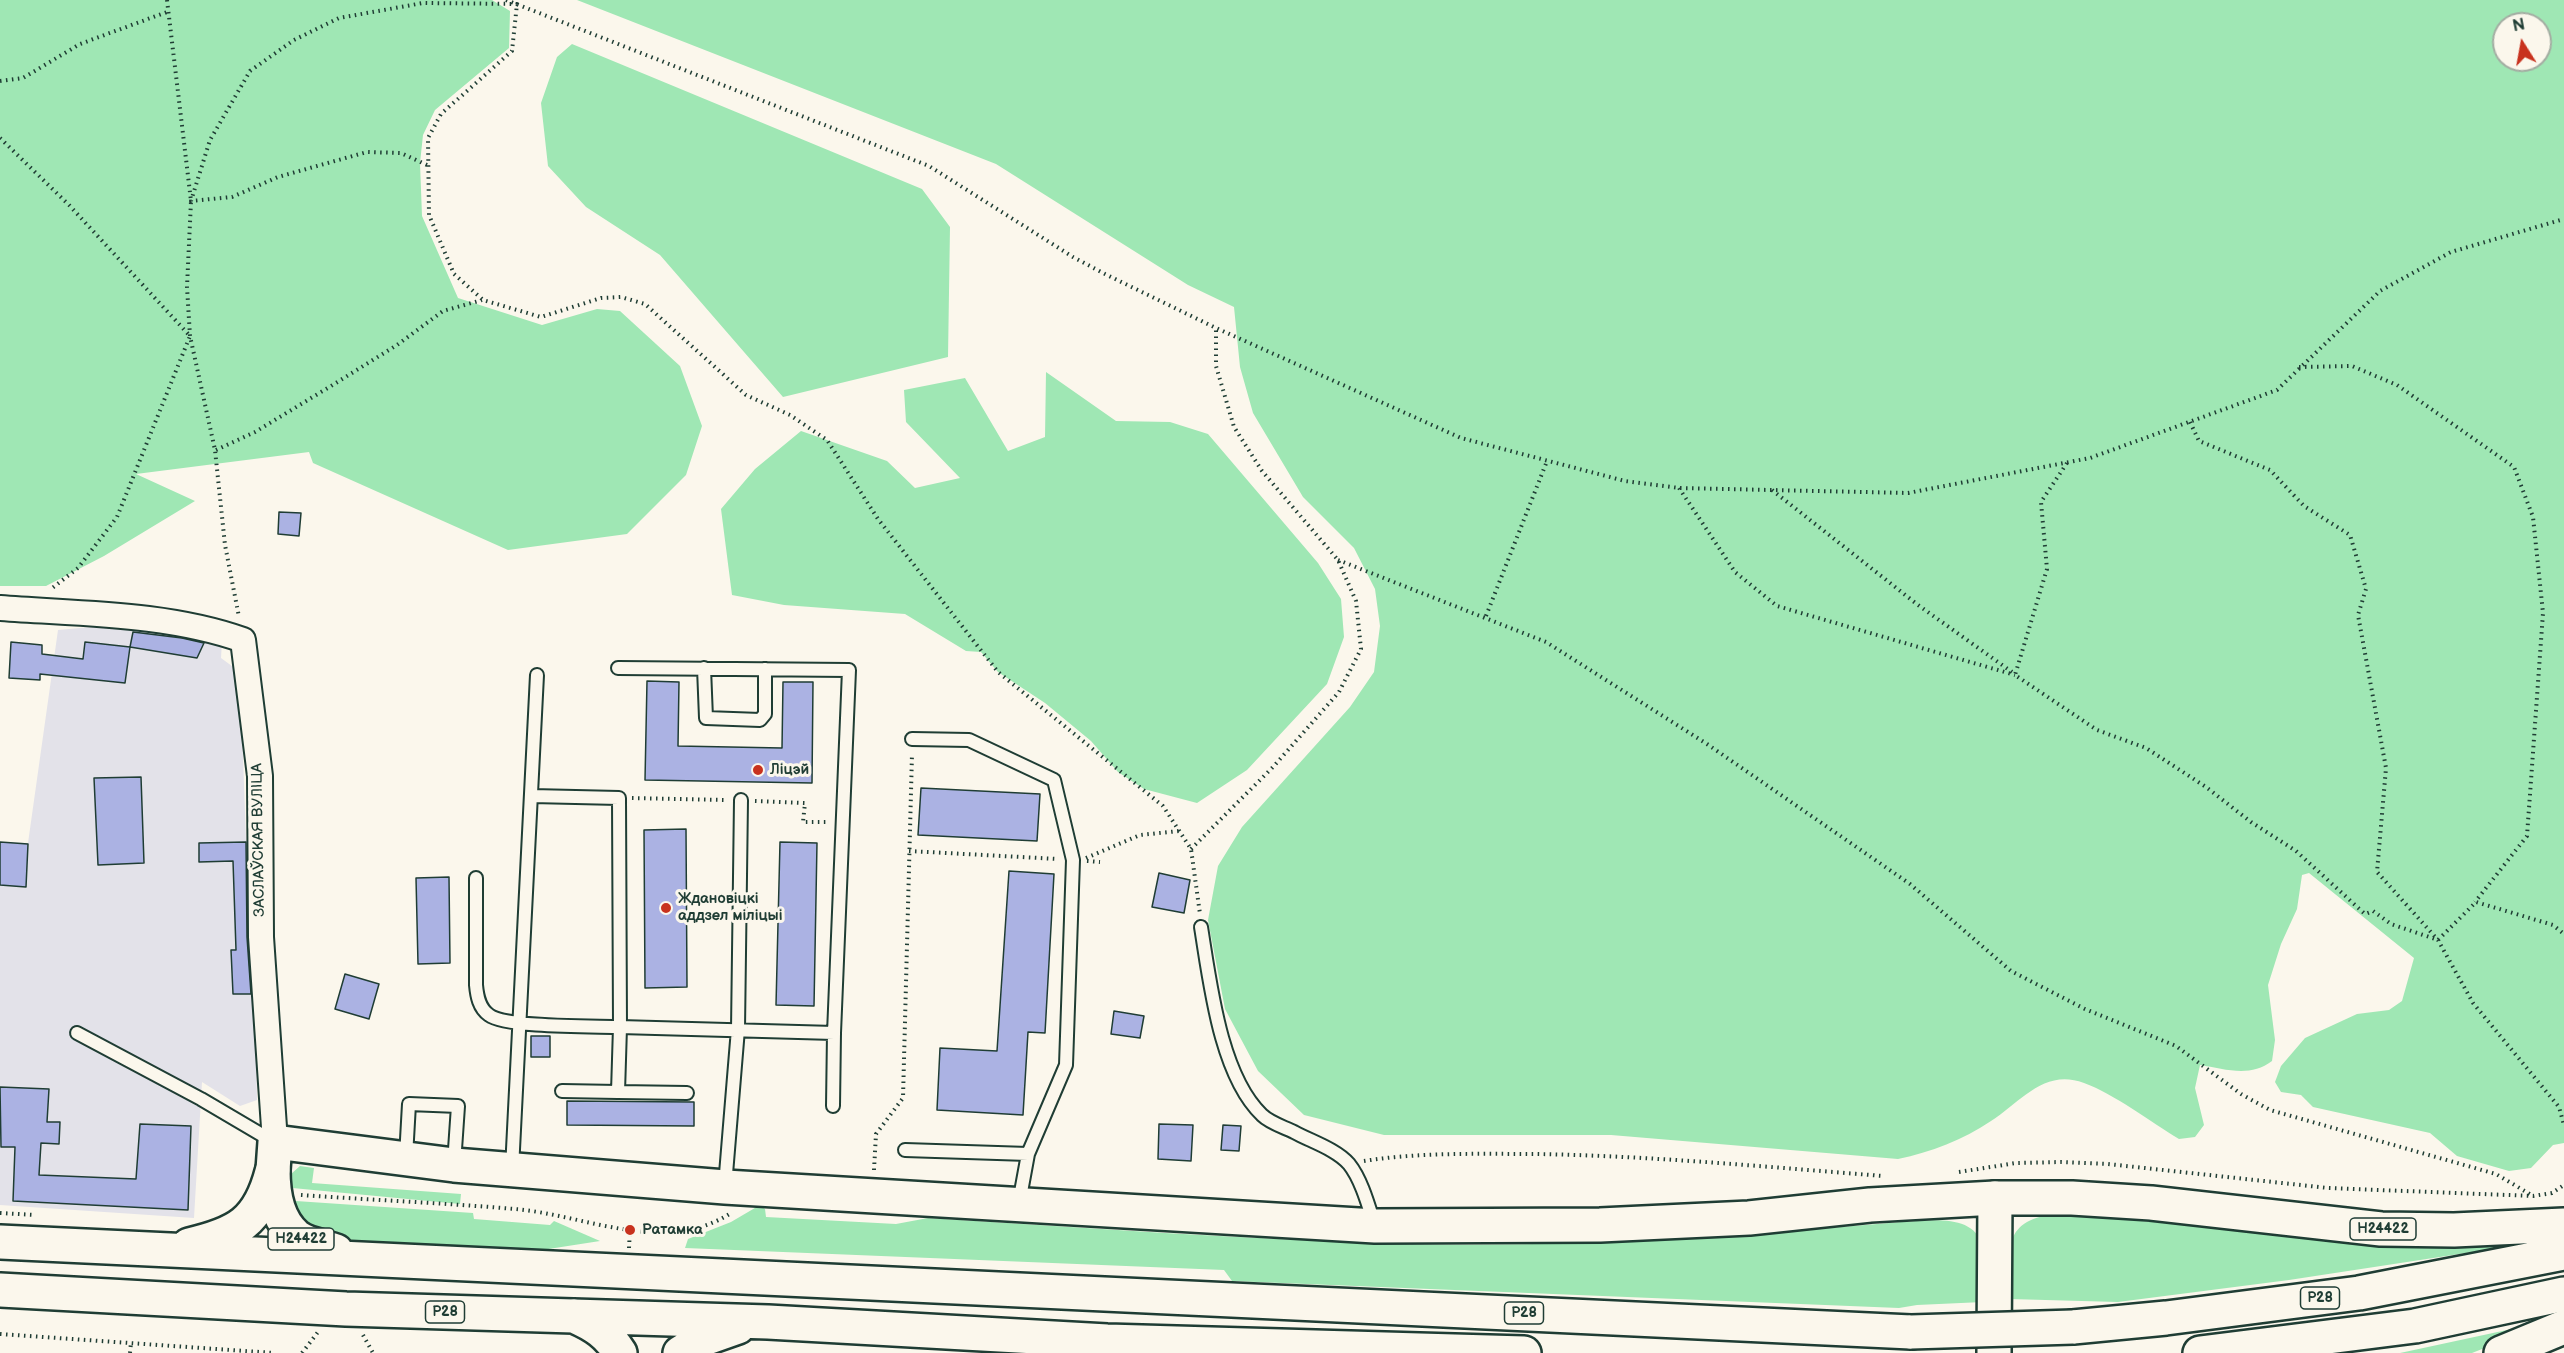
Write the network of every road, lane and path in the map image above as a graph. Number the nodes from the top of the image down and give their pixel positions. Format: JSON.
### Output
{"nodes":[{"id":1,"x":167,"y":0,"type":"edge"},
{"id":2,"x":506,"y":0,"type":"edge"},
{"id":3,"x":517,"y":4,"type":"junction"},
{"id":4,"x":167,"y":12,"type":"junction"},
{"id":5,"x":0,"y":81,"type":"edge"},
{"id":6,"x":0,"y":138,"type":"edge"},
{"id":7,"x":427,"y":165,"type":"junction"},
{"id":8,"x":191,"y":201,"type":"junction"},
{"id":9,"x":2564,"y":219,"type":"edge"},
{"id":10,"x":483,"y":300,"type":"junction"},
{"id":11,"x":1216,"y":328,"type":"junction"},
{"id":12,"x":190,"y":336,"type":"junction"},
{"id":13,"x":2299,"y":367,"type":"junction"},
{"id":14,"x":2190,"y":422,"type":"junction"},
{"id":15,"x":215,"y":450,"type":"junction"},
{"id":16,"x":1547,"y":461,"type":"junction"},
{"id":17,"x":2068,"y":462,"type":"junction"},
{"id":18,"x":1679,"y":488,"type":"junction"},
{"id":19,"x":1771,"y":489,"type":"junction"},
{"id":20,"x":1338,"y":560,"type":"junction"},
{"id":21,"x":12,"y":609,"type":"edge"},
{"id":22,"x":1486,"y":616,"type":"junction"},
{"id":23,"x":243,"y":640,"type":"junction"},
{"id":24,"x":618,"y":668,"type":"dead end"},
{"id":25,"x":704,"y":668,"type":"junction"},
{"id":26,"x":765,"y":669,"type":"junction"},
{"id":27,"x":537,"y":675,"type":"dead end"},
{"id":28,"x":2015,"y":675,"type":"junction"},
{"id":29,"x":912,"y":739,"type":"joint"},
{"id":30,"x":532,"y":796,"type":"junction"},
{"id":31,"x":741,"y":800,"type":"dead end"},
{"id":32,"x":1179,"y":831,"type":"junction"},
{"id":33,"x":1191,"y":849,"type":"junction"},
{"id":34,"x":909,"y":851,"type":"junction"},
{"id":35,"x":1073,"y":860,"type":"junction"},
{"id":36,"x":1100,"y":862,"type":"dead end"},
{"id":37,"x":476,"y":878,"type":"dead end"},
{"id":38,"x":2473,"y":905,"type":"junction"},
{"id":39,"x":1201,"y":927,"type":"joint"},
{"id":40,"x":2564,"y":934,"type":"edge"},
{"id":41,"x":2438,"y":940,"type":"junction"},
{"id":42,"x":520,"y":1022,"type":"junction"},
{"id":43,"x":620,"y":1027,"type":"junction"},
{"id":44,"x":738,"y":1029,"type":"junction"},
{"id":45,"x":77,"y":1033,"type":"dead end"},
{"id":46,"x":834,"y":1033,"type":"junction"},
{"id":47,"x":562,"y":1091,"type":"dead end"},
{"id":48,"x":618,"y":1092,"type":"junction"},
{"id":49,"x":687,"y":1094,"type":"dead end"},
{"id":50,"x":833,"y":1106,"type":"dead end"},
{"id":51,"x":2564,"y":1125,"type":"edge"},
{"id":52,"x":905,"y":1150,"type":"dead end"},
{"id":53,"x":1028,"y":1154,"type":"junction"},
{"id":54,"x":274,"y":1156,"type":"junction"},
{"id":55,"x":405,"y":1159,"type":"junction"},
{"id":56,"x":1348,"y":1164,"type":"junction"},
{"id":57,"x":454,"y":1165,"type":"junction"},
{"id":58,"x":512,"y":1170,"type":"junction"},
{"id":59,"x":873,"y":1172,"type":"dead end"},
{"id":60,"x":1952,"y":1173,"type":"dead end"},
{"id":61,"x":1891,"y":1177,"type":"dead end"},
{"id":62,"x":2564,"y":1185,"type":"edge"},
{"id":63,"x":2533,"y":1196,"type":"junction"},
{"id":64,"x":1995,"y":1198,"type":"junction"},
{"id":65,"x":729,"y":1199,"type":"junction"},
{"id":66,"x":1019,"y":1204,"type":"junction"},
{"id":67,"x":477,"y":1208,"type":"dead end"},
{"id":68,"x":2564,"y":1225,"type":"edge"},
{"id":69,"x":1375,"y":1226,"type":"junction"},
{"id":70,"x":0,"y":1242,"type":"edge"},
{"id":71,"x":164,"y":1251,"type":"junction"},
{"id":72,"x":2564,"y":1253,"type":"edge"},
{"id":73,"x":376,"y":1260,"type":"junction"},
{"id":74,"x":0,"y":1290,"type":"edge"},
{"id":75,"x":2564,"y":1294,"type":"edge"},
{"id":76,"x":570,"y":1315,"type":"junction"},
{"id":77,"x":768,"y":1322,"type":"junction"},
{"id":78,"x":2564,"y":1327,"type":"edge"},
{"id":79,"x":318,"y":1332,"type":"dead end"},
{"id":80,"x":0,"y":1334,"type":"edge"},
{"id":81,"x":363,"y":1334,"type":"dead end"},
{"id":82,"x":1107,"y":1341,"type":"junction"},
{"id":83,"x":131,"y":1342,"type":"junction"},
{"id":84,"x":130,"y":1353,"type":"edge"},
{"id":85,"x":274,"y":1353,"type":"edge"},
{"id":86,"x":302,"y":1353,"type":"edge"},
{"id":87,"x":373,"y":1353,"type":"edge"},
{"id":88,"x":620,"y":1353,"type":"edge"},
{"id":89,"x":680,"y":1353,"type":"edge"},
{"id":90,"x":1180,"y":1353,"type":"edge"},
{"id":91,"x":1524,"y":1353,"type":"edge"},
{"id":92,"x":1994,"y":1353,"type":"edge"},
{"id":93,"x":2200,"y":1353,"type":"edge"},
{"id":94,"x":2501,"y":1353,"type":"edge"}],
"edges":[{"from":1,"to":4,"type":"path"},
{"from":2,"to":3,"type":"path"},
{"from":3,"to":7,"type":"path"},
{"from":3,"to":8,"type":"path"},
{"from":3,"to":11,"type":"path"},
{"from":4,"to":5,"type":"path"},
{"from":4,"to":8,"type":"path"},
{"from":6,"to":12,"type":"path"},
{"from":7,"to":8,"type":"path"},
{"from":7,"to":10,"type":"path"},
{"from":8,"to":12,"type":"path"},
{"from":9,"to":13,"type":"path"},
{"from":10,"to":15,"type":"path"},
{"from":10,"to":32,"type":"path"},
{"from":11,"to":16,"type":"path"},
{"from":11,"to":20,"type":"path"},
{"from":12,"to":15,"type":"path"},
{"from":12,"to":21,"type":"path"},
{"from":13,"to":14,"type":"path"},
{"from":13,"to":38,"type":"path"},
{"from":14,"to":17,"type":"path"},
{"from":14,"to":41,"type":"path"},
{"from":15,"to":23,"type":"path"},
{"from":16,"to":18,"type":"path"},
{"from":16,"to":22,"type":"path"},
{"from":17,"to":19,"type":"path"},
{"from":17,"to":28,"type":"path"},
{"from":18,"to":19,"type":"path"},
{"from":18,"to":28,"type":"path"},
{"from":19,"to":28,"type":"path"},
{"from":20,"to":22,"type":"path"},
{"from":20,"to":33,"type":"path"},
{"from":21,"to":23,"type":"street"},
{"from":22,"to":63,"type":"path"},
{"from":23,"to":54,"type":"street","name":"ЗАСЛАЎСКАЯ ВУЛІЦА"},
{"from":24,"to":25,"type":"lane"},
{"from":25,"to":26,"type":"lane"},
{"from":25,"to":26,"type":"lane"},
{"from":26,"to":46,"type":"lane"},
{"from":27,"to":30,"type":"lane"},
{"from":28,"to":41,"type":"path"},
{"from":29,"to":34,"type":"path"},
{"from":29,"to":35,"type":"lane"},
{"from":30,"to":42,"type":"lane"},
{"from":30,"to":43,"type":"lane"},
{"from":31,"to":44,"type":"lane"},
{"from":32,"to":33,"type":"path"},
{"from":32,"to":36,"type":"path"},
{"from":33,"to":39,"type":"path"},
{"from":34,"to":35,"type":"path"},
{"from":34,"to":59,"type":"path"},
{"from":35,"to":53,"type":"lane"},
{"from":37,"to":42,"type":"lane"},
{"from":38,"to":40,"type":"path"},
{"from":38,"to":41,"type":"path"},
{"from":39,"to":56,"type":"lane"},
{"from":41,"to":51,"type":"path"},
{"from":42,"to":43,"type":"lane"},
{"from":42,"to":58,"type":"lane"},
{"from":43,"to":44,"type":"lane"},
{"from":43,"to":48,"type":"lane"},
{"from":44,"to":46,"type":"lane"},
{"from":44,"to":65,"type":"lane"},
{"from":45,"to":54,"type":"lane"},
{"from":46,"to":50,"type":"lane"},
{"from":47,"to":48,"type":"lane"},
{"from":48,"to":49,"type":"lane"},
{"from":52,"to":53,"type":"lane"},
{"from":53,"to":66,"type":"lane"},
{"from":54,"to":55,"type":"main road","number":"Н24422"},
{"from":54,"to":71,"type":"main road","number":"Н24422"},
{"from":54,"to":73,"type":"main road","number":"Н24422"},
{"from":55,"to":57,"type":"main road","number":"Н24422"},
{"from":55,"to":57,"type":"lane"},
{"from":56,"to":61,"type":"path"},
{"from":56,"to":69,"type":"lane"},
{"from":57,"to":58,"type":"main road","number":"Н24422"},
{"from":58,"to":65,"type":"main road","number":"Н24422"},
{"from":60,"to":63,"type":"path"},
{"from":62,"to":63,"type":"path"},
{"from":64,"to":68,"type":"main road","number":"Н24422"},
{"from":64,"to":69,"type":"main road","number":"Н24422"},
{"from":64,"to":92,"type":"main road"},
{"from":65,"to":66,"type":"main road","number":"Н24422"},
{"from":65,"to":67,"type":"path"},
{"from":66,"to":69,"type":"main road","number":"Н24422"},
{"from":70,"to":71,"type":"main road","number":"Р28"},
{"from":71,"to":73,"type":"main road","number":"Р28"},
{"from":72,"to":73,"type":"main road","number":"Р28","bridge":true},
{"from":74,"to":76,"type":"main road","number":"Р28"},
{"from":75,"to":93,"type":"main road"},
{"from":76,"to":77,"type":"main road","number":"Р28"},
{"from":76,"to":88,"type":"main road"},
{"from":77,"to":82,"type":"main road","number":"Р28"},
{"from":77,"to":89,"type":"main road"},
{"from":78,"to":94,"type":"main road"},
{"from":79,"to":86,"type":"path"},
{"from":80,"to":83,"type":"path"},
{"from":81,"to":87,"type":"path"},
{"from":82,"to":90,"type":"main road"},
{"from":82,"to":91,"type":"main road","number":"Р28"},
{"from":83,"to":84,"type":"path"},
{"from":83,"to":85,"type":"path"}]}
